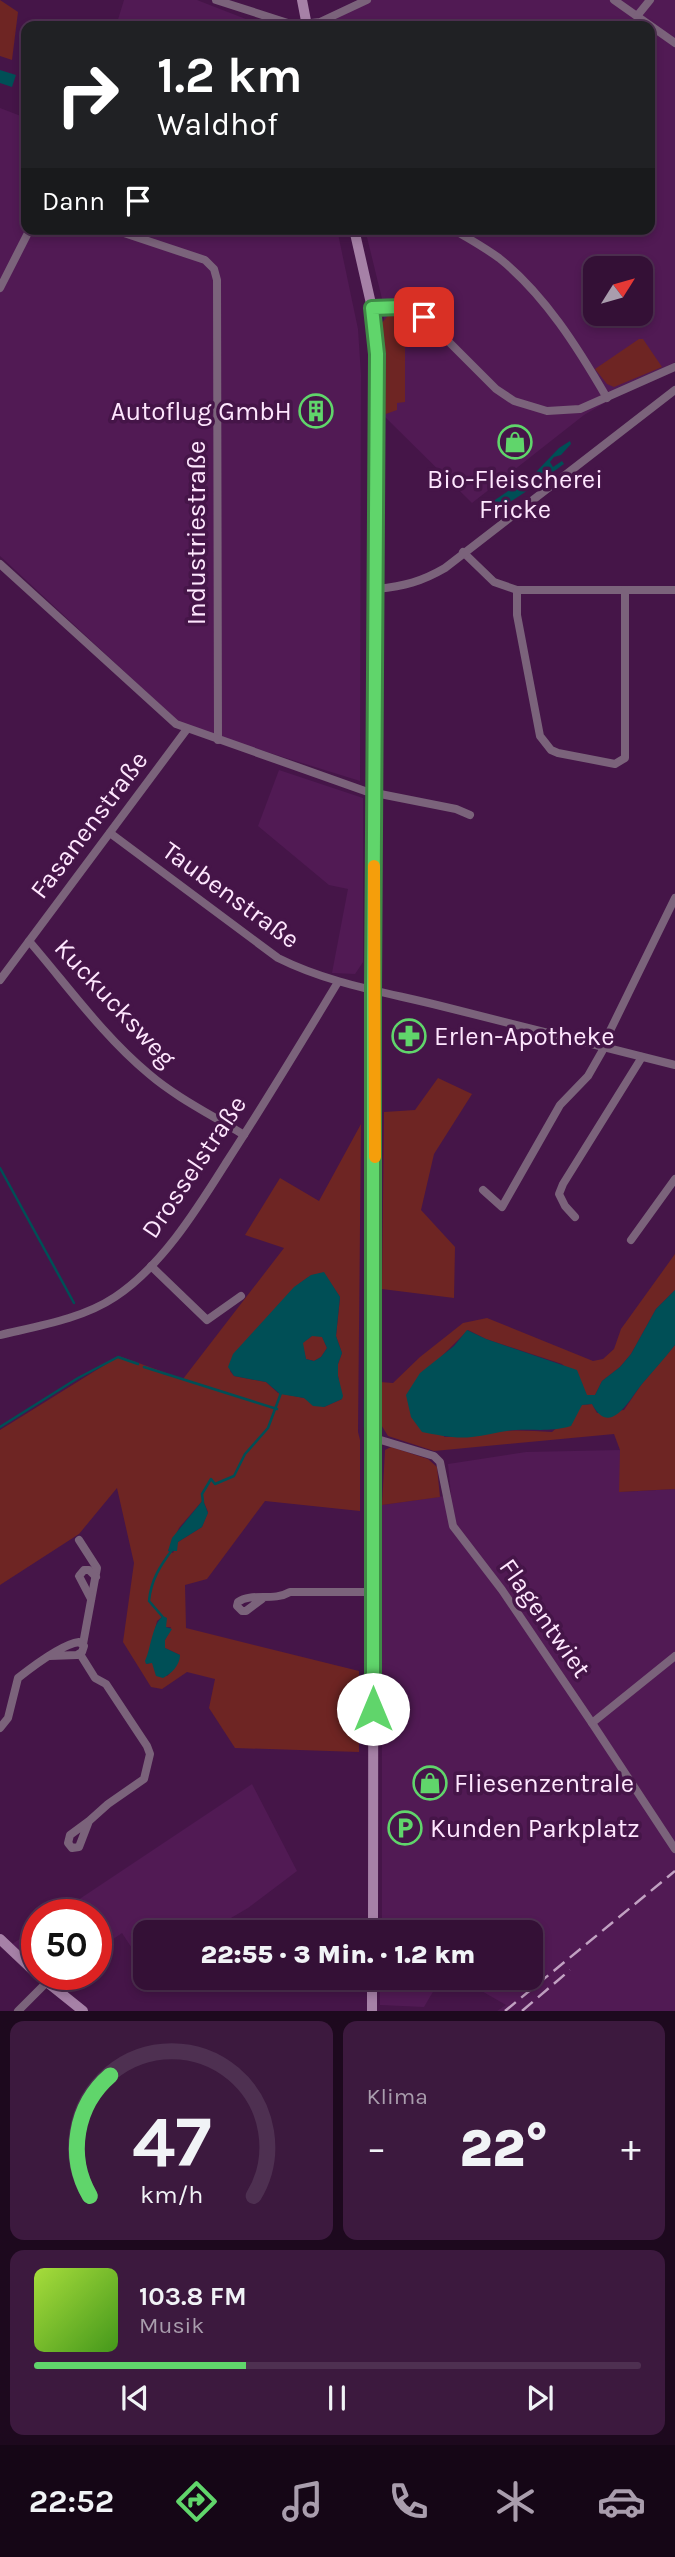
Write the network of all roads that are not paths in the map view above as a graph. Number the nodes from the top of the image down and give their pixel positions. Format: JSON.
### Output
{"nodes":[{"id":1,"x":215,"y":0,"type":"edge"},
{"id":2,"x":302,"y":0,"type":"edge"},
{"id":3,"x":367,"y":0,"type":"edge"},
{"id":4,"x":614,"y":0,"type":"edge"},
{"id":5,"x":650,"y":0,"type":"edge"},
{"id":6,"x":637,"y":16,"type":"junction"},
{"id":7,"x":279,"y":21,"type":"edge"},
{"id":8,"x":306,"y":21,"type":"edge"},
{"id":9,"x":322,"y":21,"type":"edge"},
{"id":10,"x":644,"y":21,"type":"edge"},
{"id":11,"x":655,"y":29,"type":"edge"},
{"id":12,"x":675,"y":43,"type":"edge"},
{"id":13,"x":27,"y":235,"type":"edge"},
{"id":14,"x":130,"y":235,"type":"edge"},
{"id":15,"x":355,"y":235,"type":"edge"},
{"id":16,"x":462,"y":235,"type":"edge"},
{"id":17,"x":0,"y":288,"type":"edge"},
{"id":18,"x":372,"y":308,"type":"junction"},
{"id":19,"x":675,"y":367,"type":"edge"},
{"id":20,"x":675,"y":390,"type":"edge"},
{"id":21,"x":607,"y":398,"type":"junction"},
{"id":22,"x":463,"y":552,"type":"junction"},
{"id":23,"x":0,"y":564,"type":"edge"},
{"id":24,"x":377,"y":589,"type":"junction"},
{"id":25,"x":517,"y":590,"type":"junction"},
{"id":26,"x":625,"y":590,"type":"junction"},
{"id":27,"x":675,"y":590,"type":"edge"},
{"id":28,"x":187,"y":729,"type":"junction"},
{"id":29,"x":218,"y":740,"type":"junction"},
{"id":30,"x":375,"y":793,"type":"junction"},
{"id":31,"x":470,"y":815,"type":"dead end"},
{"id":32,"x":110,"y":834,"type":"junction"},
{"id":33,"x":675,"y":898,"type":"edge"},
{"id":34,"x":29,"y":942,"type":"junction"},
{"id":35,"x":0,"y":980,"type":"edge"},
{"id":36,"x":338,"y":982,"type":"junction"},
{"id":37,"x":373,"y":991,"type":"junction"},
{"id":38,"x":604,"y":1048,"type":"junction"},
{"id":39,"x":642,"y":1057,"type":"junction"},
{"id":40,"x":675,"y":1065,"type":"edge"},
{"id":41,"x":244,"y":1135,"type":"junction"},
{"id":42,"x":675,"y":1179,"type":"edge"},
{"id":43,"x":483,"y":1190,"type":"dead end"},
{"id":44,"x":575,"y":1217,"type":"dead end"},
{"id":45,"x":631,"y":1240,"type":"dead end"},
{"id":46,"x":151,"y":1266,"type":"junction"},
{"id":47,"x":242,"y":1296,"type":"dead end"},
{"id":48,"x":0,"y":1335,"type":"edge"},
{"id":49,"x":374,"y":1441,"type":"junction"},
{"id":50,"x":79,"y":1540,"type":"dead end"},
{"id":51,"x":96,"y":1577,"type":"junction"},
{"id":52,"x":374,"y":1592,"type":"junction"},
{"id":53,"x":262,"y":1599,"type":"dead end"},
{"id":54,"x":92,"y":1601,"type":"junction"},
{"id":55,"x":83,"y":1644,"type":"junction"},
{"id":56,"x":80,"y":1654,"type":"junction"},
{"id":57,"x":50,"y":1656,"type":"junction"},
{"id":58,"x":675,"y":1656,"type":"edge"},
{"id":59,"x":593,"y":1723,"type":"junction"},
{"id":60,"x":0,"y":1728,"type":"edge"},
{"id":61,"x":89,"y":1821,"type":"dead end"},
{"id":62,"x":675,"y":1849,"type":"edge"},
{"id":63,"x":373,"y":1920,"type":"edge"},
{"id":64,"x":0,"y":1939,"type":"edge"},
{"id":65,"x":21,"y":1959,"type":"edge"},
{"id":66,"x":39,"y":1990,"type":"edge"},
{"id":67,"x":55,"y":1990,"type":"edge"},
{"id":68,"x":372,"y":1990,"type":"edge"},
{"id":69,"x":18,"y":2011,"type":"edge"},
{"id":70,"x":83,"y":2011,"type":"edge"},
{"id":71,"x":372,"y":2011,"type":"edge"}],
"edges":[{"from":1,"to":7,"type":"street"},
{"from":2,"to":8,"type":"main road"},
{"from":3,"to":9,"type":"street"},
{"from":4,"to":6,"type":"street"},
{"from":5,"to":6,"type":"street"},
{"from":6,"to":10,"type":"street"},
{"from":11,"to":12,"type":"street"},
{"from":13,"to":17,"type":"street"},
{"from":14,"to":29,"type":"street","name":"Industriestraße"},
{"from":15,"to":18,"type":"main road"},
{"from":16,"to":21,"type":"street"},
{"from":18,"to":21,"type":"street"},
{"from":18,"to":24,"type":"main road"},
{"from":19,"to":21,"type":"street"},
{"from":20,"to":22,"type":"street"},
{"from":22,"to":24,"type":"street"},
{"from":22,"to":25,"type":"street"},
{"from":23,"to":28,"type":"street"},
{"from":24,"to":30,"type":"main road"},
{"from":25,"to":26,"type":"street"},
{"from":25,"to":26,"type":"street"},
{"from":26,"to":27,"type":"street"},
{"from":28,"to":29,"type":"street"},
{"from":28,"to":32,"type":"street","name":"Fasanenstraße"},
{"from":29,"to":30,"type":"street"},
{"from":30,"to":31,"type":"street"},
{"from":30,"to":37,"type":"main road"},
{"from":32,"to":34,"type":"street","name":"Fasanenstraße"},
{"from":32,"to":36,"type":"street","name":"Taubenstraße"},
{"from":33,"to":38,"type":"street"},
{"from":34,"to":35,"type":"street","name":"Fasanenstraße"},
{"from":34,"to":41,"type":"street","name":"Kuckucksweg"},
{"from":36,"to":37,"type":"street","name":"Taubenstraße"},
{"from":36,"to":41,"type":"street","name":"Drosselstraße"},
{"from":37,"to":38,"type":"street","name":"Taubenstraße"},
{"from":37,"to":49,"type":"main road"},
{"from":38,"to":39,"type":"street","name":"Taubenstraße"},
{"from":38,"to":43,"type":"street"},
{"from":39,"to":40,"type":"street","name":"Taubenstraße"},
{"from":39,"to":44,"type":"street"},
{"from":41,"to":46,"type":"street","name":"Drosselstraße"},
{"from":42,"to":45,"type":"street"},
{"from":46,"to":47,"type":"street"},
{"from":46,"to":48,"type":"street","name":"Drosselstraße"},
{"from":49,"to":52,"type":"main road"},
{"from":49,"to":59,"type":"street","name":"Flagentwiet"},
{"from":50,"to":51,"type":"street"},
{"from":51,"to":54,"type":"street"},
{"from":51,"to":54,"type":"street"},
{"from":52,"to":53,"type":"street"},
{"from":52,"to":63,"type":"main road"},
{"from":54,"to":55,"type":"street"},
{"from":55,"to":56,"type":"street"},
{"from":55,"to":57,"type":"street"},
{"from":56,"to":57,"type":"street"},
{"from":56,"to":61,"type":"street"},
{"from":57,"to":60,"type":"street"},
{"from":58,"to":59,"type":"street"},
{"from":59,"to":62,"type":"street","name":"Flagentwiet"},
{"from":64,"to":65,"type":"main road"},
{"from":66,"to":69,"type":"street"},
{"from":67,"to":70,"type":"main road"},
{"from":68,"to":71,"type":"main road"}]}
